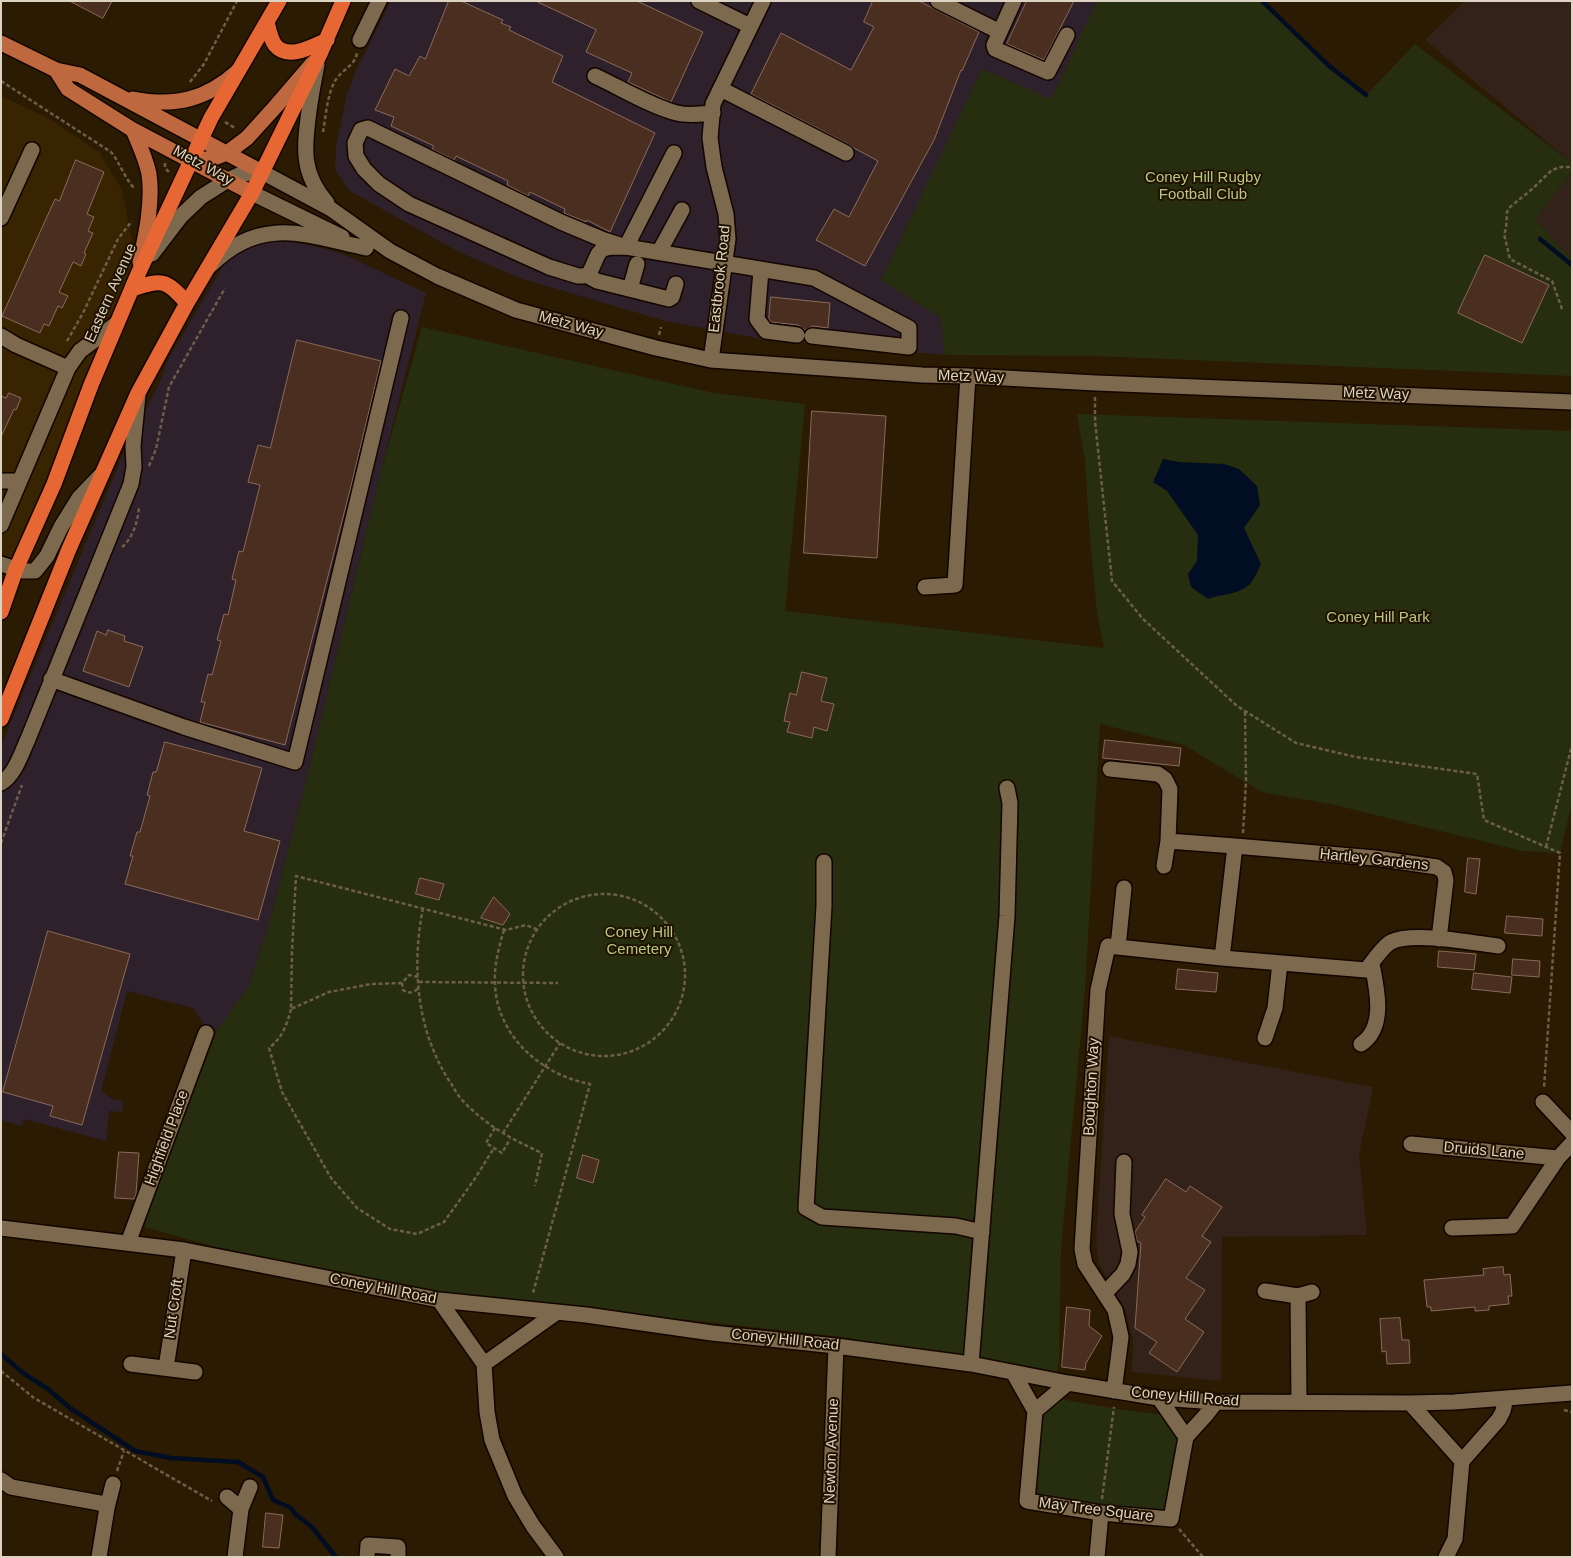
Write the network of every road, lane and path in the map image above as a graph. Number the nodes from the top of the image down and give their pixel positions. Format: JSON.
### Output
{"nodes":[{"id":1,"x":237,"y":1,"type":"edge"},
{"id":2,"x":279,"y":1,"type":"edge"},
{"id":3,"x":343,"y":1,"type":"edge"},
{"id":4,"x":379,"y":1,"type":"edge"},
{"id":5,"x":699,"y":1,"type":"edge"},
{"id":6,"x":762,"y":1,"type":"edge"},
{"id":7,"x":938,"y":1,"type":"edge"},
{"id":8,"x":1014,"y":1,"type":"edge"},
{"id":9,"x":267,"y":22,"type":"junction"},
{"id":10,"x":750,"y":26,"type":"junction"},
{"id":11,"x":1000,"y":32,"type":"junction"},
{"id":12,"x":1067,"y":35,"type":"dead end"},
{"id":13,"x":327,"y":40,"type":"junction"},
{"id":14,"x":360,"y":40,"type":"joint"},
{"id":15,"x":1,"y":43,"type":"edge"},
{"id":16,"x":320,"y":54,"type":"junction"},
{"id":17,"x":56,"y":70,"type":"junction"},
{"id":18,"x":238,"y":70,"type":"junction"},
{"id":19,"x":595,"y":76,"type":"dead end"},
{"id":20,"x":1,"y":82,"type":"edge"},
{"id":21,"x":721,"y":89,"type":"junction"},
{"id":22,"x":121,"y":97,"type":"junction"},
{"id":23,"x":188,"y":100,"type":"junction"},
{"id":24,"x":713,"y":113,"type":"junction"},
{"id":25,"x":133,"y":130,"type":"junction"},
{"id":26,"x":323,"y":134,"type":"dead end"},
{"id":27,"x":201,"y":139,"type":"junction"},
{"id":28,"x":32,"y":150,"type":"dead end"},
{"id":29,"x":227,"y":153,"type":"junction"},
{"id":30,"x":674,"y":153,"type":"dead end"},
{"id":31,"x":846,"y":153,"type":"dead end"},
{"id":32,"x":192,"y":161,"type":"junction"},
{"id":33,"x":1572,"y":167,"type":"edge"},
{"id":34,"x":262,"y":172,"type":"junction"},
{"id":35,"x":228,"y":180,"type":"junction"},
{"id":36,"x":135,"y":189,"type":"dead end"},
{"id":37,"x":252,"y":193,"type":"junction"},
{"id":38,"x":332,"y":209,"type":"junction"},
{"id":39,"x":682,"y":210,"type":"dead end"},
{"id":40,"x":1,"y":218,"type":"edge"},
{"id":41,"x":134,"y":219,"type":"dead end"},
{"id":42,"x":626,"y":247,"type":"junction"},
{"id":43,"x":366,"y":248,"type":"junction"},
{"id":44,"x":390,"y":251,"type":"junction"},
{"id":45,"x":659,"y":252,"type":"junction"},
{"id":46,"x":725,"y":263,"type":"junction"},
{"id":47,"x":637,"y":264,"type":"dead end"},
{"id":48,"x":206,"y":269,"type":"junction"},
{"id":49,"x":761,"y":270,"type":"junction"},
{"id":50,"x":138,"y":274,"type":"junction"},
{"id":51,"x":586,"y":275,"type":"junction"},
{"id":52,"x":676,"y":284,"type":"dead end"},
{"id":53,"x":630,"y":289,"type":"junction"},
{"id":54,"x":132,"y":290,"type":"junction"},
{"id":55,"x":187,"y":303,"type":"junction"},
{"id":56,"x":1562,"y":309,"type":"dead end"},
{"id":57,"x":401,"y":318,"type":"dead end"},
{"id":58,"x":116,"y":324,"type":"junction"},
{"id":59,"x":1,"y":336,"type":"edge"},
{"id":60,"x":711,"y":360,"type":"junction"},
{"id":61,"x":61,"y":365,"type":"junction"},
{"id":62,"x":968,"y":376,"type":"junction"},
{"id":63,"x":1096,"y":383,"type":"junction"},
{"id":64,"x":138,"y":393,"type":"junction"},
{"id":65,"x":1572,"y":402,"type":"edge"},
{"id":66,"x":101,"y":475,"type":"junction"},
{"id":67,"x":19,"y":481,"type":"junction"},
{"id":68,"x":1,"y":482,"type":"edge"},
{"id":69,"x":2,"y":519,"type":"edge"},
{"id":70,"x":8,"y":567,"type":"edge"},
{"id":71,"x":924,"y":587,"type":"dead end"},
{"id":72,"x":1,"y":612,"type":"edge"},
{"id":73,"x":51,"y":679,"type":"junction"},
{"id":74,"x":1245,"y":711,"type":"junction"},
{"id":75,"x":1,"y":719,"type":"edge"},
{"id":76,"x":1572,"y":745,"type":"edge"},
{"id":77,"x":1110,"y":769,"type":"dead end"},
{"id":78,"x":1,"y":783,"type":"edge"},
{"id":79,"x":1007,"y":788,"type":"dead end"},
{"id":80,"x":18,"y":800,"type":"dead end"},
{"id":81,"x":1168,"y":840,"type":"junction"},
{"id":82,"x":1,"y":843,"type":"edge"},
{"id":83,"x":1239,"y":847,"type":"junction"},
{"id":84,"x":1546,"y":847,"type":"junction"},
{"id":85,"x":824,"y":862,"type":"dead end"},
{"id":86,"x":1164,"y":866,"type":"dead end"},
{"id":87,"x":1124,"y":888,"type":"dead end"},
{"id":88,"x":423,"y":908,"type":"junction"},
{"id":89,"x":536,"y":929,"type":"junction"},
{"id":90,"x":504,"y":930,"type":"junction"},
{"id":91,"x":1439,"y":939,"type":"junction"},
{"id":92,"x":1498,"y":946,"type":"dead end"},
{"id":93,"x":1118,"y":947,"type":"junction"},
{"id":94,"x":1222,"y":958,"type":"junction"},
{"id":95,"x":1280,"y":963,"type":"junction"},
{"id":96,"x":1372,"y":964,"type":"junction"},
{"id":97,"x":418,"y":977,"type":"junction"},
{"id":98,"x":419,"y":982,"type":"junction"},
{"id":99,"x":402,"y":983,"type":"junction"},
{"id":100,"x":495,"y":983,"type":"junction"},
{"id":101,"x":523,"y":983,"type":"junction"},
{"id":102,"x":558,"y":983,"type":"dead end"},
{"id":103,"x":419,"y":988,"type":"junction"},
{"id":104,"x":291,"y":1009,"type":"junction"},
{"id":105,"x":206,"y":1033,"type":"dead end"},
{"id":106,"x":1265,"y":1038,"type":"dead end"},
{"id":107,"x":560,"y":1043,"type":"junction"},
{"id":108,"x":1361,"y":1044,"type":"dead end"},
{"id":109,"x":544,"y":1067,"type":"junction"},
{"id":110,"x":1543,"y":1102,"type":"joint"},
{"id":111,"x":495,"y":1128,"type":"junction"},
{"id":112,"x":1572,"y":1133,"type":"edge"},
{"id":113,"x":503,"y":1134,"type":"junction"},
{"id":114,"x":510,"y":1139,"type":"junction"},
{"id":115,"x":1572,"y":1143,"type":"edge"},
{"id":116,"x":1411,"y":1144,"type":"dead end"},
{"id":117,"x":494,"y":1148,"type":"junction"},
{"id":118,"x":1558,"y":1158,"type":"junction"},
{"id":119,"x":1124,"y":1162,"type":"dead end"},
{"id":120,"x":535,"y":1186,"type":"dead end"},
{"id":121,"x":1,"y":1228,"type":"edge"},
{"id":122,"x":1452,"y":1228,"type":"dead end"},
{"id":123,"x":982,"y":1232,"type":"junction"},
{"id":124,"x":128,"y":1243,"type":"junction"},
{"id":125,"x":184,"y":1250,"type":"junction"},
{"id":126,"x":1265,"y":1291,"type":"dead end"},
{"id":127,"x":533,"y":1293,"type":"dead end"},
{"id":128,"x":1105,"y":1293,"type":"junction"},
{"id":129,"x":439,"y":1300,"type":"junction"},
{"id":130,"x":556,"y":1313,"type":"junction"},
{"id":131,"x":836,"y":1346,"type":"junction"},
{"id":132,"x":131,"y":1364,"type":"dead end"},
{"id":133,"x":484,"y":1364,"type":"junction"},
{"id":134,"x":971,"y":1364,"type":"junction"},
{"id":135,"x":166,"y":1368,"type":"junction"},
{"id":136,"x":1,"y":1371,"type":"edge"},
{"id":137,"x":195,"y":1372,"type":"dead end"},
{"id":138,"x":1014,"y":1374,"type":"junction"},
{"id":139,"x":1068,"y":1383,"type":"junction"},
{"id":140,"x":1114,"y":1391,"type":"junction"},
{"id":141,"x":1572,"y":1393,"type":"edge"},
{"id":142,"x":1159,"y":1398,"type":"junction"},
{"id":143,"x":1506,"y":1398,"type":"junction"},
{"id":144,"x":1216,"y":1402,"type":"junction"},
{"id":145,"x":1299,"y":1402,"type":"junction"},
{"id":146,"x":1410,"y":1403,"type":"junction"},
{"id":147,"x":1114,"y":1407,"type":"dead end"},
{"id":148,"x":1035,"y":1411,"type":"junction"},
{"id":149,"x":1186,"y":1437,"type":"junction"},
{"id":150,"x":124,"y":1451,"type":"junction"},
{"id":151,"x":1462,"y":1461,"type":"junction"},
{"id":152,"x":1,"y":1480,"type":"edge"},
{"id":153,"x":113,"y":1484,"type":"joint"},
{"id":154,"x":250,"y":1487,"type":"dead end"},
{"id":155,"x":227,"y":1498,"type":"joint"},
{"id":156,"x":107,"y":1508,"type":"junction"},
{"id":157,"x":1101,"y":1508,"type":"junction"},
{"id":158,"x":241,"y":1509,"type":"junction"},
{"id":159,"x":1178,"y":1528,"type":"dead end"},
{"id":160,"x":99,"y":1557,"type":"edge"},
{"id":161,"x":235,"y":1557,"type":"edge"},
{"id":162,"x":368,"y":1557,"type":"edge"},
{"id":163,"x":398,"y":1557,"type":"edge"},
{"id":164,"x":556,"y":1557,"type":"edge"},
{"id":165,"x":828,"y":1557,"type":"edge"},
{"id":166,"x":1097,"y":1557,"type":"edge"},
{"id":167,"x":1203,"y":1557,"type":"edge"},
{"id":168,"x":1446,"y":1557,"type":"edge"}],
"edges":[{"from":1,"to":23,"type":"path"},
{"from":2,"to":9,"type":"highway","name":"Eastern Avenue"},
{"from":3,"to":13,"type":"highway"},
{"from":4,"to":14,"type":"street"},
{"from":5,"to":10,"type":"street"},
{"from":6,"to":10,"type":"street","name":"Eastbrook Road"},
{"from":7,"to":11,"type":"street"},
{"from":8,"to":11,"type":"street"},
{"from":9,"to":13,"type":"highway"},
{"from":9,"to":18,"type":"highway","name":"Eastern Avenue"},
{"from":10,"to":21,"type":"street","name":"Eastbrook Road"},
{"from":11,"to":12,"type":"street"},
{"from":13,"to":16,"type":"highway"},
{"from":14,"to":26,"type":"path"},
{"from":15,"to":17,"type":"main road","name":"Metz Way"},
{"from":16,"to":29,"type":"main road"},
{"from":16,"to":34,"type":"highway"},
{"from":16,"to":38,"type":"street"},
{"from":17,"to":22,"type":"main road","name":"Metz Way"},
{"from":17,"to":25,"type":"main road","name":"Metz Way"},
{"from":18,"to":23,"type":"main road"},
{"from":18,"to":27,"type":"highway","name":"Eastern Avenue"},
{"from":19,"to":24,"type":"street"},
{"from":20,"to":36,"type":"path"},
{"from":21,"to":24,"type":"street","name":"Eastbrook Road"},
{"from":21,"to":31,"type":"street"},
{"from":22,"to":23,"type":"main road"},
{"from":22,"to":27,"type":"main road","name":"Metz Way"},
{"from":24,"to":46,"type":"street","name":"Eastbrook Road"},
{"from":25,"to":32,"type":"main road","name":"Metz Way"},
{"from":25,"to":50,"type":"main road"},
{"from":27,"to":29,"type":"main road","name":"Metz Way"},
{"from":27,"to":32,"type":"highway","name":"Eastern Avenue"},
{"from":28,"to":40,"type":"street"},
{"from":29,"to":32,"type":"main road"},
{"from":29,"to":34,"type":"main road","name":"Metz Way"},
{"from":30,"to":42,"type":"street"},
{"from":32,"to":35,"type":"main road","name":"Metz Way"},
{"from":32,"to":50,"type":"highway","name":"Eastern Avenue"},
{"from":33,"to":56,"type":"path"},
{"from":34,"to":35,"type":"street"},
{"from":34,"to":37,"type":"highway"},
{"from":34,"to":38,"type":"street","name":"Metz Way"},
{"from":35,"to":37,"type":"main road","name":"Metz Way"},
{"from":35,"to":50,"type":"street"},
{"from":37,"to":43,"type":"street","name":"Metz Way"},
{"from":37,"to":48,"type":"highway"},
{"from":38,"to":44,"type":"street","name":"Metz Way"},
{"from":39,"to":45,"type":"street"},
{"from":41,"to":61,"type":"path"},
{"from":42,"to":45,"type":"street"},
{"from":42,"to":51,"type":"street"},
{"from":42,"to":51,"type":"street"},
{"from":43,"to":44,"type":"street","name":"Metz Way"},
{"from":43,"to":48,"type":"street"},
{"from":44,"to":60,"type":"street","name":"Metz Way"},
{"from":45,"to":46,"type":"street"},
{"from":46,"to":49,"type":"street"},
{"from":46,"to":60,"type":"street","name":"Eastbrook Road"},
{"from":47,"to":53,"type":"street"},
{"from":48,"to":55,"type":"highway"},
{"from":49,"to":49,"type":"street"},
{"from":50,"to":54,"type":"highway","name":"Eastern Avenue"},
{"from":51,"to":53,"type":"street"},
{"from":52,"to":53,"type":"street"},
{"from":54,"to":55,"type":"highway"},
{"from":54,"to":58,"type":"highway","name":"Eastern Avenue"},
{"from":55,"to":64,"type":"highway"},
{"from":57,"to":73,"type":"street"},
{"from":58,"to":61,"type":"street"},
{"from":58,"to":70,"type":"highway","name":"Eastern Avenue"},
{"from":59,"to":61,"type":"street"},
{"from":60,"to":62,"type":"street","name":"Metz Way"},
{"from":61,"to":67,"type":"street"},
{"from":62,"to":63,"type":"street","name":"Metz Way"},
{"from":62,"to":71,"type":"street"},
{"from":63,"to":65,"type":"street","name":"Metz Way"},
{"from":63,"to":74,"type":"path"},
{"from":64,"to":66,"type":"highway"},
{"from":64,"to":73,"type":"street"},
{"from":66,"to":70,"type":"street"},
{"from":66,"to":75,"type":"highway"},
{"from":67,"to":68,"type":"street"},
{"from":67,"to":69,"type":"street"},
{"from":70,"to":72,"type":"highway","name":"Eastern Avenue"},
{"from":73,"to":78,"type":"street"},
{"from":74,"to":83,"type":"path"},
{"from":74,"to":84,"type":"path"},
{"from":76,"to":84,"type":"path"},
{"from":77,"to":81,"type":"street"},
{"from":79,"to":123,"type":"street"},
{"from":80,"to":82,"type":"path"},
{"from":81,"to":83,"type":"street","name":"Hartley Gardens"},
{"from":81,"to":86,"type":"street"},
{"from":83,"to":91,"type":"street","name":"Hartley Gardens"},
{"from":83,"to":94,"type":"street"},
{"from":84,"to":110,"type":"path"},
{"from":85,"to":123,"type":"street"},
{"from":87,"to":93,"type":"street"},
{"from":88,"to":90,"type":"path"},
{"from":88,"to":97,"type":"path"},
{"from":88,"to":104,"type":"path"},
{"from":89,"to":90,"type":"path"},
{"from":89,"to":101,"type":"path"},
{"from":89,"to":107,"type":"path"},
{"from":90,"to":100,"type":"path"},
{"from":91,"to":92,"type":"street"},
{"from":91,"to":96,"type":"street"},
{"from":93,"to":94,"type":"street"},
{"from":93,"to":128,"type":"street","name":"Boughton Way"},
{"from":94,"to":95,"type":"street"},
{"from":95,"to":96,"type":"street"},
{"from":95,"to":106,"type":"street"},
{"from":96,"to":108,"type":"street"},
{"from":97,"to":98,"type":"path"},
{"from":97,"to":99,"type":"path"},
{"from":98,"to":100,"type":"path"},
{"from":98,"to":103,"type":"path"},
{"from":99,"to":103,"type":"path"},
{"from":99,"to":104,"type":"path"},
{"from":100,"to":101,"type":"path"},
{"from":100,"to":109,"type":"path"},
{"from":101,"to":102,"type":"path"},
{"from":101,"to":107,"type":"path"},
{"from":103,"to":111,"type":"path"},
{"from":104,"to":117,"type":"path"},
{"from":105,"to":124,"type":"street","name":"Highfield Place"},
{"from":107,"to":109,"type":"path"},
{"from":109,"to":113,"type":"path"},
{"from":109,"to":127,"type":"path"},
{"from":110,"to":112,"type":"street"},
{"from":111,"to":113,"type":"path"},
{"from":111,"to":117,"type":"path"},
{"from":113,"to":114,"type":"path"},
{"from":114,"to":117,"type":"path"},
{"from":114,"to":120,"type":"path"},
{"from":115,"to":118,"type":"street"},
{"from":116,"to":118,"type":"street","name":"Druids Lane"},
{"from":118,"to":122,"type":"street"},
{"from":119,"to":128,"type":"street"},
{"from":121,"to":124,"type":"street","name":"Coney Hill Road"},
{"from":123,"to":134,"type":"street"},
{"from":124,"to":125,"type":"street","name":"Coney Hill Road"},
{"from":125,"to":129,"type":"street","name":"Coney Hill Road"},
{"from":125,"to":135,"type":"street","name":"Nut Croft"},
{"from":126,"to":145,"type":"street"},
{"from":128,"to":140,"type":"street","name":"Boughton Way"},
{"from":129,"to":130,"type":"street","name":"Coney Hill Road"},
{"from":129,"to":133,"type":"street"},
{"from":130,"to":131,"type":"street","name":"Coney Hill Road"},
{"from":130,"to":133,"type":"street"},
{"from":131,"to":134,"type":"street","name":"Coney Hill Road"},
{"from":131,"to":165,"type":"street","name":"Newton Avenue"},
{"from":132,"to":135,"type":"street"},
{"from":133,"to":164,"type":"street"},
{"from":134,"to":138,"type":"street","name":"Coney Hill Road"},
{"from":135,"to":137,"type":"street"},
{"from":136,"to":150,"type":"path"},
{"from":138,"to":139,"type":"street","name":"Coney Hill Road"},
{"from":138,"to":148,"type":"street"},
{"from":139,"to":140,"type":"street","name":"Coney Hill Road"},
{"from":139,"to":148,"type":"street"},
{"from":140,"to":142,"type":"street","name":"Coney Hill Road"},
{"from":141,"to":143,"type":"street","name":"Coney Hill Road"},
{"from":142,"to":144,"type":"street","name":"Coney Hill Road"},
{"from":142,"to":149,"type":"street"},
{"from":143,"to":146,"type":"street","name":"Coney Hill Road"},
{"from":143,"to":151,"type":"street"},
{"from":144,"to":145,"type":"street","name":"Coney Hill Road"},
{"from":144,"to":149,"type":"street"},
{"from":145,"to":146,"type":"street","name":"Coney Hill Road"},
{"from":146,"to":151,"type":"street"},
{"from":147,"to":157,"type":"path"},
{"from":148,"to":157,"type":"street","name":"May Tree Square"},
{"from":149,"to":157,"type":"street","name":"May Tree Square"},
{"from":150,"to":153,"type":"path"},
{"from":150,"to":155,"type":"path"},
{"from":151,"to":168,"type":"street"},
{"from":152,"to":156,"type":"street"},
{"from":153,"to":156,"type":"street"},
{"from":154,"to":158,"type":"street"},
{"from":155,"to":158,"type":"street"},
{"from":156,"to":160,"type":"street"},
{"from":157,"to":166,"type":"street"},
{"from":158,"to":161,"type":"street"},
{"from":159,"to":167,"type":"path"},
{"from":162,"to":163,"type":"street"}]}
